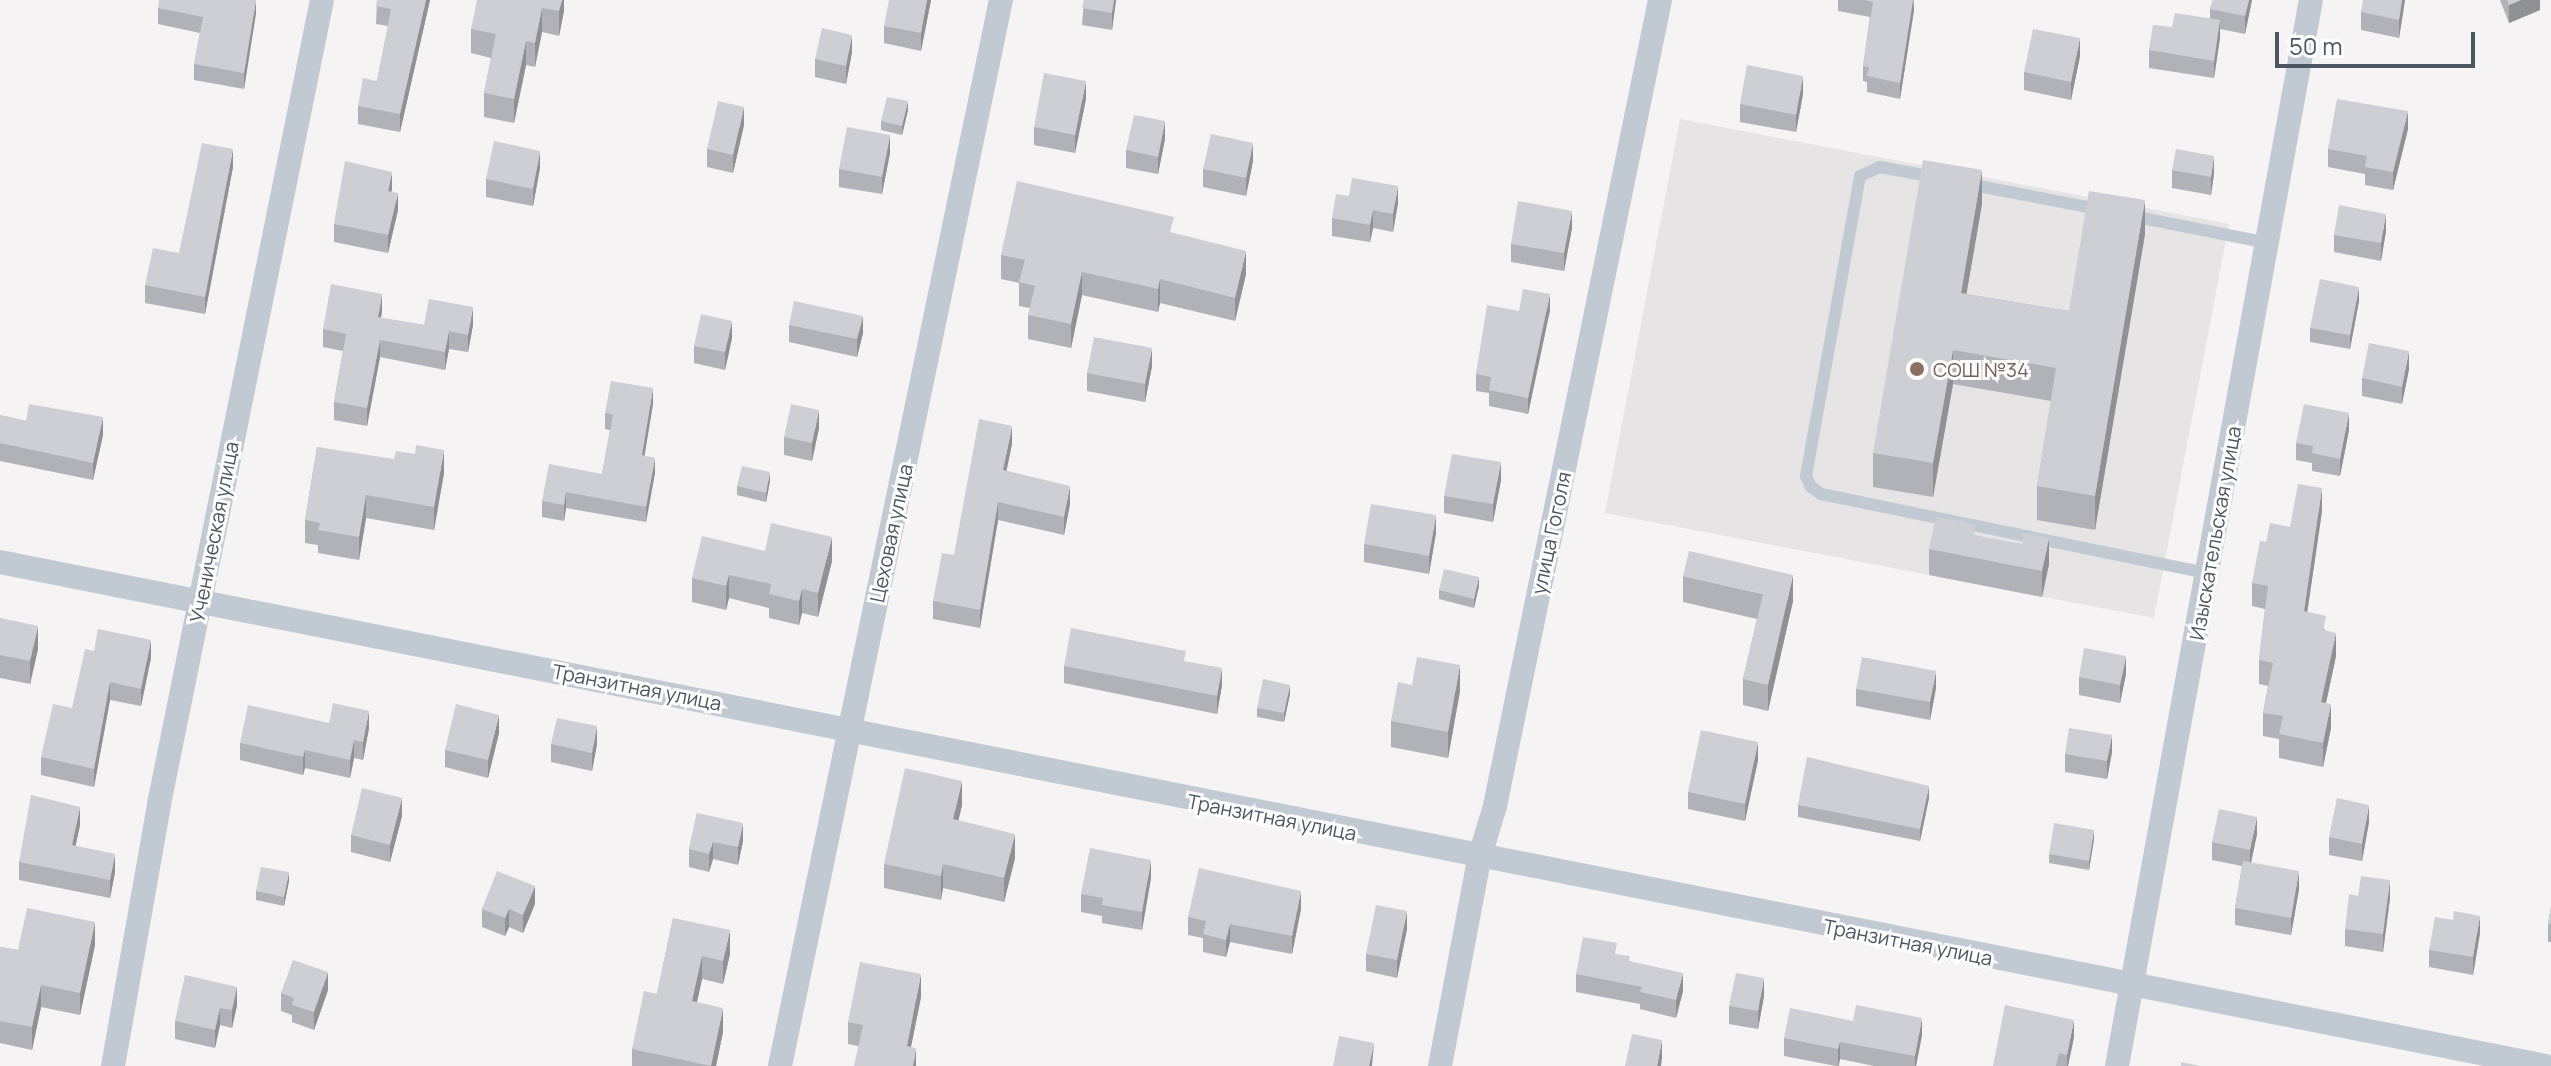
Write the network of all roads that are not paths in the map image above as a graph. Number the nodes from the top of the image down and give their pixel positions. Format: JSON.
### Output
{"nodes":[{"id":1,"x":322,"y":0,"type":"edge"},
{"id":2,"x":1001,"y":0,"type":"edge"},
{"id":3,"x":1660,"y":0,"type":"edge"},
{"id":4,"x":2311,"y":0,"type":"edge"},
{"id":5,"x":1942,"y":179,"type":"edge"},
{"id":6,"x":1958,"y":182,"type":"edge"},
{"id":7,"x":2268,"y":243,"type":"junction"},
{"id":8,"x":0,"y":562,"type":"edge"},
{"id":9,"x":2207,"y":573,"type":"junction"},
{"id":10,"x":199,"y":602,"type":"junction"},
{"id":11,"x":851,"y":729,"type":"junction"},
{"id":12,"x":1479,"y":859,"type":"junction"},
{"id":13,"x":2134,"y":986,"type":"junction"},
{"id":14,"x":113,"y":1066,"type":"edge"},
{"id":15,"x":780,"y":1066,"type":"edge"},
{"id":16,"x":1440,"y":1066,"type":"edge"},
{"id":17,"x":2117,"y":1066,"type":"edge"},
{"id":18,"x":2545,"y":1066,"type":"edge"}],
"edges":[{"from":1,"to":10,"type":"street","name":"Ученическая улица"},
{"from":2,"to":11,"type":"street","name":"Цеховая улица"},
{"from":3,"to":12,"type":"street","name":"улица Гоголя"},
{"from":4,"to":7,"type":"street","name":"Изыскательская улица"},
{"from":5,"to":9,"type":"lane"},
{"from":6,"to":7,"type":"lane"},
{"from":7,"to":9,"type":"street","name":"Изыскательская улица"},
{"from":8,"to":10,"type":"street","name":"Транзитная улица"},
{"from":9,"to":13,"type":"street","name":"Изыскательская улица"},
{"from":10,"to":11,"type":"street","name":"Транзитная улица"},
{"from":10,"to":14,"type":"street","name":"Ученическая улица"},
{"from":11,"to":12,"type":"street","name":"Транзитная улица"},
{"from":11,"to":15,"type":"street","name":"Цеховая улица"},
{"from":12,"to":13,"type":"street","name":"Транзитная улица"},
{"from":12,"to":16,"type":"street","name":"улица Гоголя"},
{"from":13,"to":17,"type":"street","name":"Изыскательская улица"},
{"from":13,"to":18,"type":"street","name":"Транзитная улица"}]}
